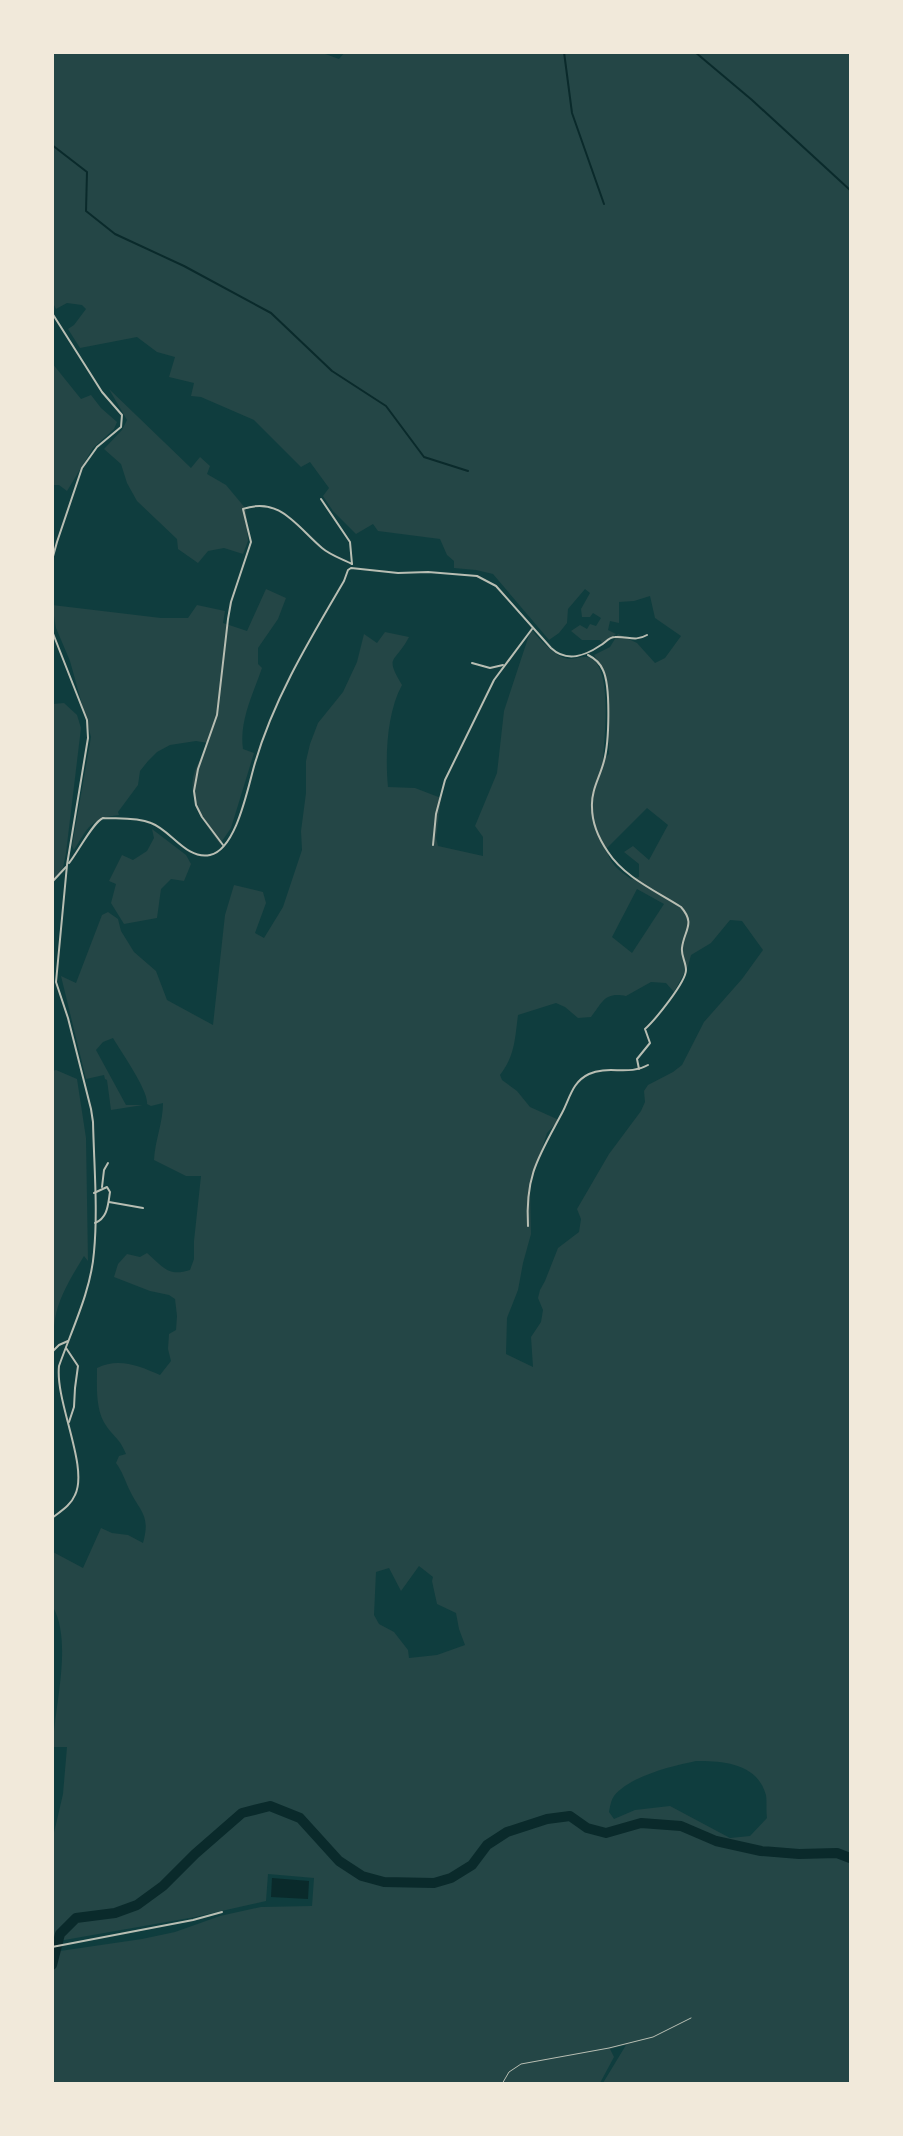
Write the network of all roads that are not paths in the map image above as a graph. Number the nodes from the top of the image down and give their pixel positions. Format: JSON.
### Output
{"nodes":[{"id":1,"x":53,"y":316,"type":"edge"},
{"id":2,"x":321,"y":499,"type":"dead end"},
{"id":3,"x":52,"y":561,"type":"edge"},
{"id":4,"x":352,"y":566,"type":"junction"},
{"id":5,"x":533,"y":629,"type":"junction"},
{"id":6,"x":52,"y":631,"type":"edge"},
{"id":7,"x":647,"y":635,"type":"dead end"},
{"id":8,"x":587,"y":655,"type":"junction"},
{"id":9,"x":472,"y":663,"type":"dead end"},
{"id":10,"x":504,"y":665,"type":"junction"},
{"id":11,"x":433,"y":845,"type":"dead end"},
{"id":12,"x":224,"y":846,"type":"junction"},
{"id":13,"x":67,"y":866,"type":"junction"},
{"id":14,"x":52,"y":882,"type":"edge"},
{"id":15,"x":648,"y":1065,"type":"dead end"},
{"id":16,"x":639,"y":1069,"type":"junction"},
{"id":17,"x":108,"y":1163,"type":"dead end"},
{"id":18,"x":102,"y":1188,"type":"junction"},
{"id":19,"x":94,"y":1193,"type":"junction"},
{"id":20,"x":108,"y":1202,"type":"junction"},
{"id":21,"x":143,"y":1208,"type":"dead end"},
{"id":22,"x":94,"y":1223,"type":"junction"},
{"id":23,"x":528,"y":1226,"type":"dead end"},
{"id":24,"x":69,"y":1341,"type":"junction"},
{"id":25,"x":66,"y":1348,"type":"junction"},
{"id":26,"x":52,"y":1352,"type":"edge"},
{"id":27,"x":68,"y":1424,"type":"junction"},
{"id":28,"x":52,"y":1518,"type":"edge"},
{"id":29,"x":52,"y":1645,"type":"edge"},
{"id":30,"x":52,"y":1675,"type":"edge"},
{"id":31,"x":222,"y":1912,"type":"dead end"},
{"id":32,"x":52,"y":1947,"type":"edge"},
{"id":33,"x":691,"y":2018,"type":"dead end"},
{"id":34,"x":502,"y":2084,"type":"edge"}],
"edges":[{"from":1,"to":3,"type":"street"},
{"from":2,"to":4,"type":"street"},
{"from":4,"to":5,"type":"street"},
{"from":4,"to":12,"type":"street"},
{"from":4,"to":12,"type":"street"},
{"from":5,"to":8,"type":"street"},
{"from":5,"to":10,"type":"street"},
{"from":6,"to":13,"type":"street"},
{"from":7,"to":8,"type":"street"},
{"from":8,"to":16,"type":"street"},
{"from":9,"to":10,"type":"street"},
{"from":10,"to":11,"type":"street"},
{"from":12,"to":13,"type":"street"},
{"from":13,"to":14,"type":"street"},
{"from":13,"to":19,"type":"street"},
{"from":15,"to":16,"type":"street"},
{"from":16,"to":23,"type":"street"},
{"from":17,"to":18,"type":"street"},
{"from":18,"to":19,"type":"street"},
{"from":18,"to":20,"type":"street"},
{"from":19,"to":22,"type":"street"},
{"from":20,"to":21,"type":"street"},
{"from":20,"to":22,"type":"street"},
{"from":22,"to":24,"type":"street"},
{"from":24,"to":25,"type":"street"},
{"from":24,"to":26,"type":"street"},
{"from":25,"to":27,"type":"street"},
{"from":25,"to":27,"type":"street"},
{"from":27,"to":28,"type":"street"},
{"from":29,"to":30,"type":"street"},
{"from":31,"to":32,"type":"street"},
{"from":33,"to":34,"type":"lane"}]}
